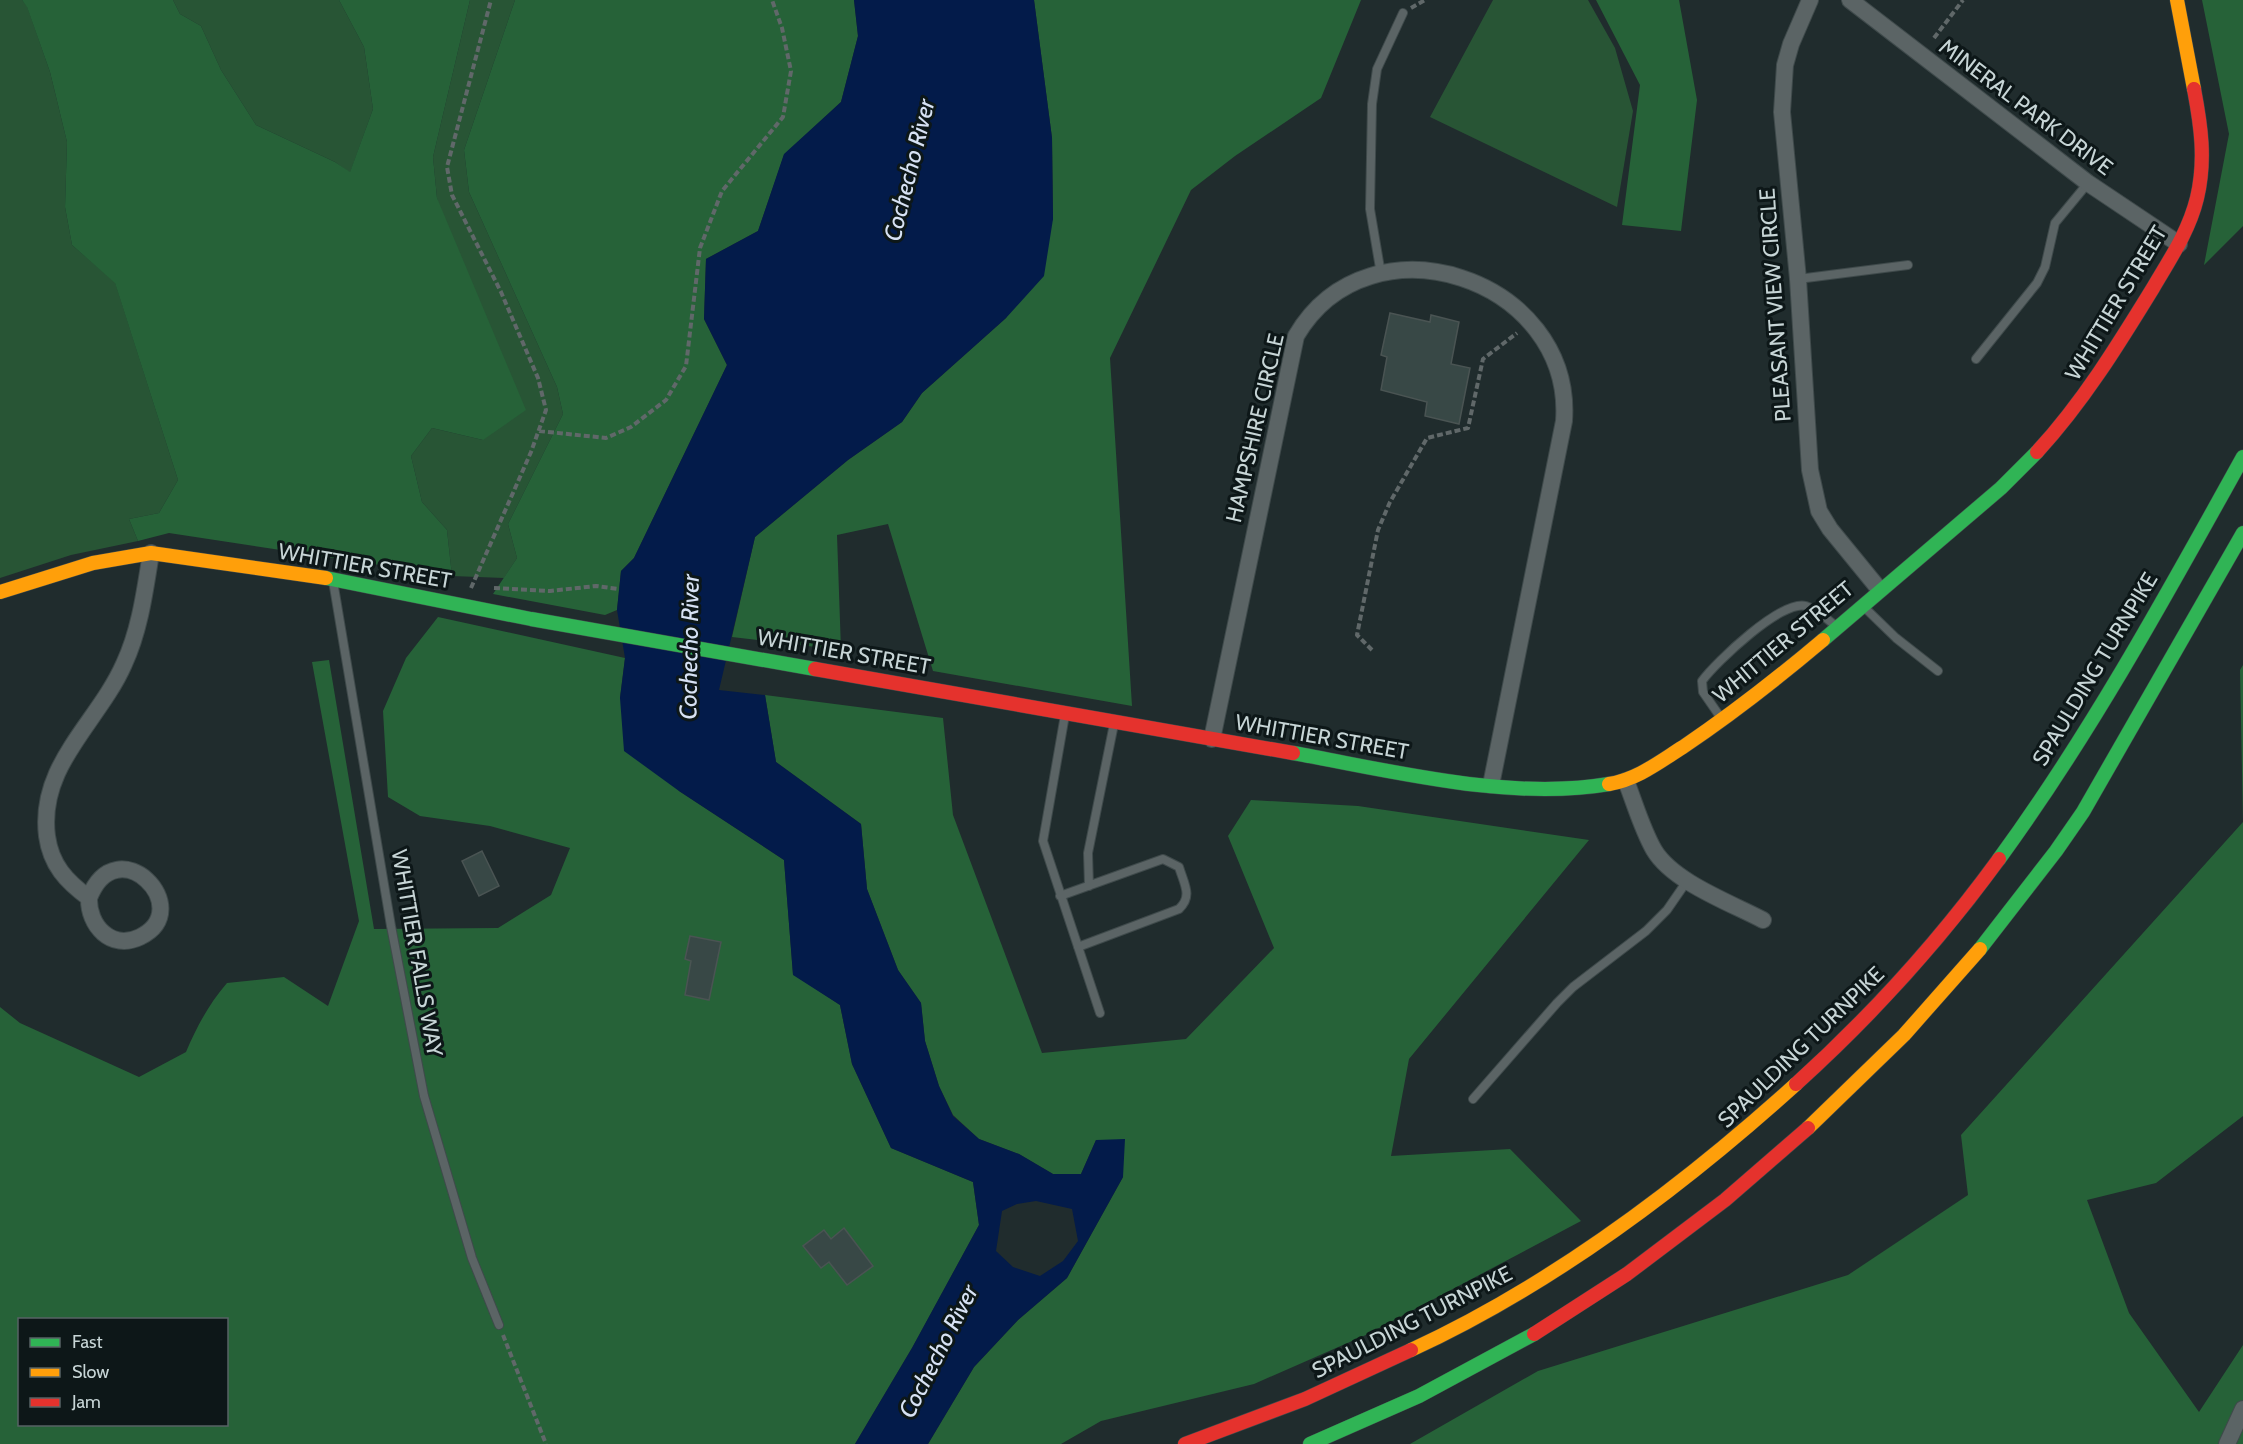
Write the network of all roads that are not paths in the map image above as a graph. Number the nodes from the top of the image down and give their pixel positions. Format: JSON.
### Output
{"nodes":[{"id":1,"x":1810,"y":0,"type":"edge"},
{"id":2,"x":1850,"y":0,"type":"edge"},
{"id":3,"x":2176,"y":0,"type":"edge"},
{"id":4,"x":1403,"y":13,"type":"dead end"},
{"id":5,"x":2088,"y":183,"type":"junction"},
{"id":6,"x":2179,"y":244,"type":"junction"},
{"id":7,"x":1908,"y":265,"type":"dead end"},
{"id":8,"x":1381,"y":274,"type":"junction"},
{"id":9,"x":1798,"y":279,"type":"junction"},
{"id":10,"x":1976,"y":359,"type":"dead end"},
{"id":11,"x":2243,"y":457,"type":"edge"},
{"id":12,"x":2243,"y":533,"type":"edge"},
{"id":13,"x":151,"y":553,"type":"junction"},
{"id":14,"x":332,"y":579,"type":"junction"},
{"id":15,"x":1879,"y":589,"type":"junction"},
{"id":16,"x":0,"y":592,"type":"edge"},
{"id":17,"x":1861,"y":605,"type":"junction"},
{"id":18,"x":1837,"y":627,"type":"junction"},
{"id":19,"x":1938,"y":671,"type":"dead end"},
{"id":20,"x":1065,"y":712,"type":"junction"},
{"id":21,"x":1723,"y":720,"type":"junction"},
{"id":22,"x":1114,"y":721,"type":"junction"},
{"id":23,"x":1212,"y":739,"type":"junction"},
{"id":24,"x":1626,"y":781,"type":"junction"},
{"id":25,"x":1491,"y":785,"type":"junction"},
{"id":26,"x":1687,"y":880,"type":"junction"},
{"id":27,"x":1089,"y":886,"type":"junction"},
{"id":28,"x":1060,"y":896,"type":"junction"},
{"id":29,"x":89,"y":898,"type":"junction"},
{"id":30,"x":1763,"y":920,"type":"dead end"},
{"id":31,"x":1078,"y":947,"type":"junction"},
{"id":32,"x":1100,"y":1012,"type":"dead end"},
{"id":33,"x":1473,"y":1100,"type":"dead end"},
{"id":34,"x":499,"y":1325,"type":"road end"},
{"id":35,"x":2243,"y":1409,"type":"edge"},
{"id":36,"x":1185,"y":1444,"type":"edge"},
{"id":37,"x":1310,"y":1444,"type":"edge"},
{"id":38,"x":2227,"y":1444,"type":"edge"}],
"edges":[{"from":1,"to":9,"type":"street","name":"PLEASANT VIEW CIRCLE"},
{"from":2,"to":5,"type":"street","name":"MINERAL PARK DRIVE"},
{"from":3,"to":6,"type":"main road","name":"WHITTIER STREET"},
{"from":4,"to":8,"type":"lane"},
{"from":5,"to":6,"type":"street","name":"MINERAL PARK DRIVE"},
{"from":5,"to":10,"type":"lane"},
{"from":6,"to":15,"type":"main road","name":"WHITTIER STREET"},
{"from":7,"to":9,"type":"lane"},
{"from":8,"to":23,"type":"street","name":"HAMPSHIRE CIRCLE"},
{"from":8,"to":25,"type":"street","name":"HAMPSHIRE CIRCLE"},
{"from":9,"to":15,"type":"street","name":"PLEASANT VIEW CIRCLE"},
{"from":11,"to":36,"type":"main road","name":"SPAULDING TURNPIKE"},
{"from":12,"to":37,"type":"main road"},
{"from":13,"to":14,"type":"main road","name":"WHITTIER STREET"},
{"from":13,"to":16,"type":"main road","name":"WHITTIER STREET"},
{"from":13,"to":29,"type":"street"},
{"from":14,"to":20,"type":"main road","name":"WHITTIER STREET"},
{"from":14,"to":34,"type":"lane","name":"WHITTIER FALLS WAY"},
{"from":15,"to":17,"type":"main road","name":"WHITTIER STREET"},
{"from":17,"to":18,"type":"main road","name":"WHITTIER STREET"},
{"from":17,"to":19,"type":"lane"},
{"from":18,"to":21,"type":"main road","name":"WHITTIER STREET"},
{"from":18,"to":21,"type":"lane"},
{"from":20,"to":22,"type":"main road","name":"WHITTIER STREET"},
{"from":20,"to":28,"type":"lane"},
{"from":21,"to":24,"type":"main road","name":"WHITTIER STREET"},
{"from":22,"to":23,"type":"main road","name":"WHITTIER STREET"},
{"from":22,"to":27,"type":"lane"},
{"from":23,"to":25,"type":"main road","name":"WHITTIER STREET"},
{"from":24,"to":25,"type":"main road","name":"WHITTIER STREET"},
{"from":24,"to":26,"type":"street"},
{"from":26,"to":30,"type":"street"},
{"from":26,"to":33,"type":"lane"},
{"from":27,"to":28,"type":"lane"},
{"from":27,"to":31,"type":"lane"},
{"from":28,"to":31,"type":"lane"},
{"from":29,"to":29,"type":"street"},
{"from":31,"to":32,"type":"lane"},
{"from":35,"to":38,"type":"street"}]}
